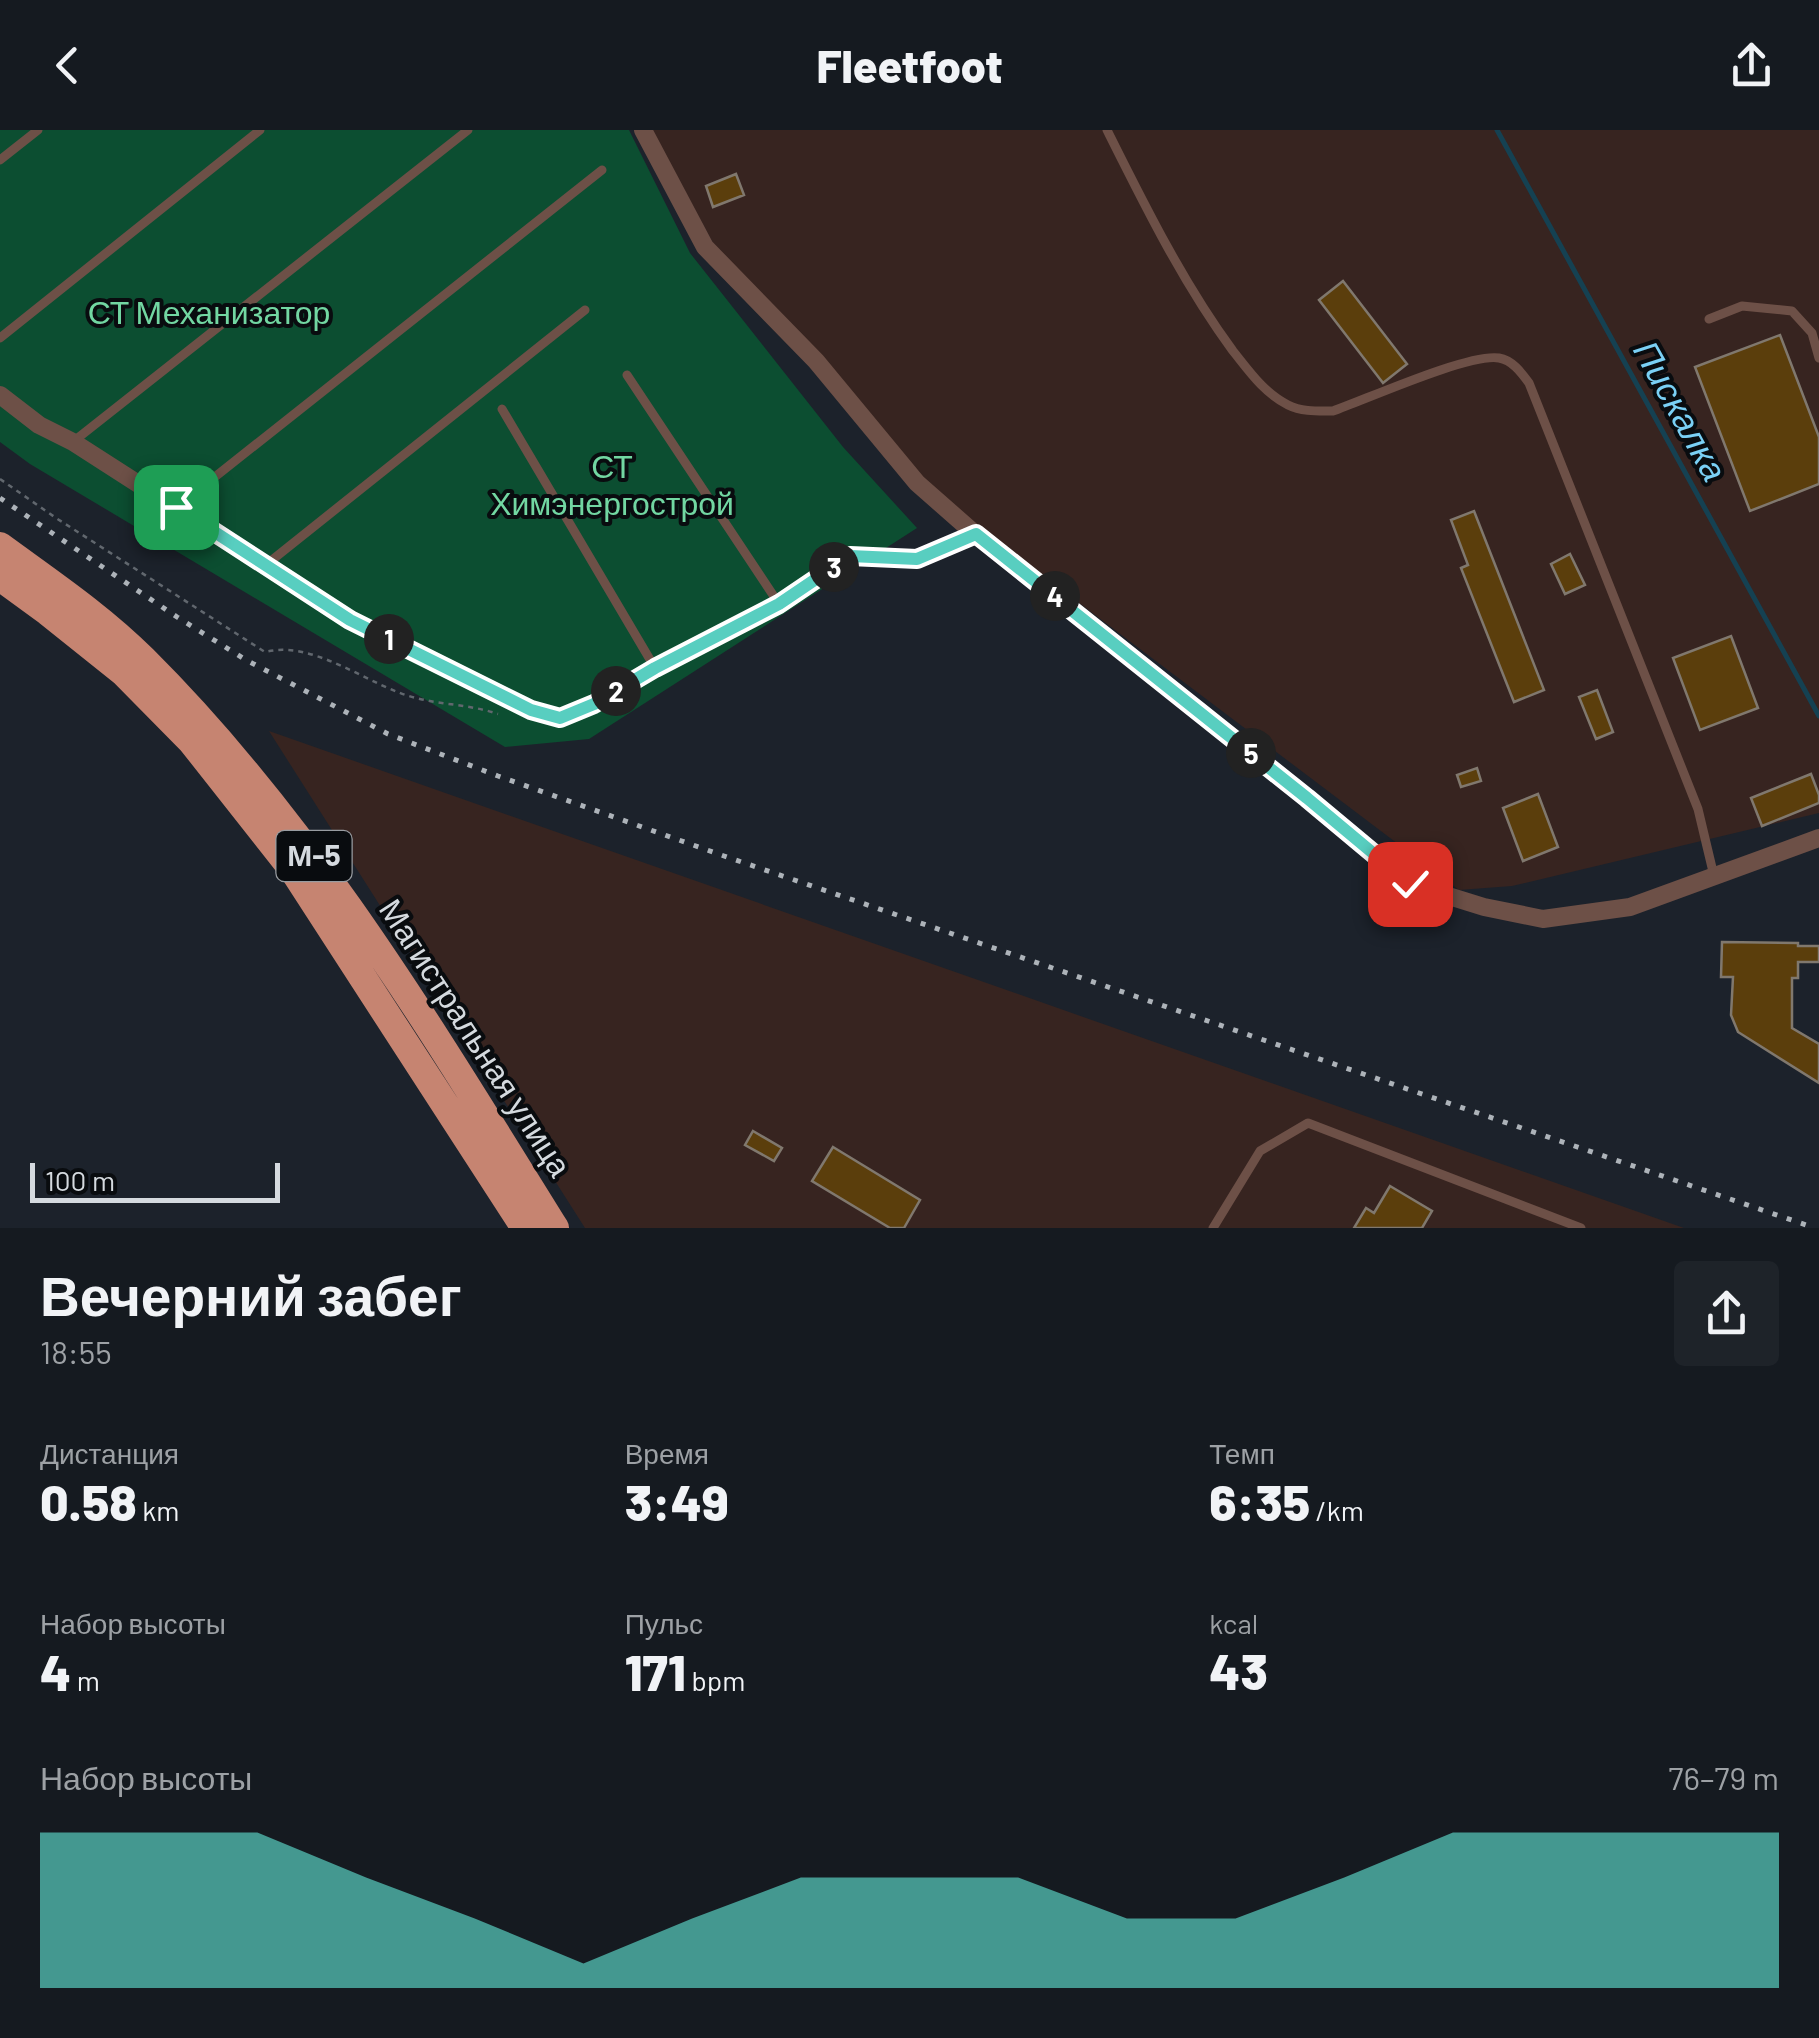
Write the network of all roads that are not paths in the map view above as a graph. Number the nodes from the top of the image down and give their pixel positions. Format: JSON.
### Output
{"nodes":[{"id":1,"x":38,"y":130,"type":"edge"},
{"id":2,"x":260,"y":130,"type":"edge"},
{"id":3,"x":468,"y":130,"type":"edge"},
{"id":4,"x":643,"y":130,"type":"edge"},
{"id":5,"x":1107,"y":130,"type":"edge"},
{"id":6,"x":0,"y":160,"type":"edge"},
{"id":7,"x":602,"y":170,"type":"dead end"},
{"id":8,"x":585,"y":310,"type":"dead end"},
{"id":9,"x":1709,"y":319,"type":"dead end"},
{"id":10,"x":0,"y":338,"type":"edge"},
{"id":11,"x":1819,"y":358,"type":"edge"},
{"id":12,"x":627,"y":375,"type":"dead end"},
{"id":13,"x":0,"y":395,"type":"edge"},
{"id":14,"x":502,"y":409,"type":"dead end"},
{"id":15,"x":73,"y":442,"type":"junction"},
{"id":16,"x":176,"y":507,"type":"junction"},
{"id":17,"x":976,"y":534,"type":"junction"},
{"id":18,"x":0,"y":546,"type":"edge"},
{"id":19,"x":264,"y":566,"type":"junction"},
{"id":20,"x":0,"y":577,"type":"edge"},
{"id":21,"x":779,"y":604,"type":"junction"},
{"id":22,"x":655,"y":668,"type":"junction"},
{"id":23,"x":1819,"y":838,"type":"edge"},
{"id":24,"x":1714,"y":878,"type":"junction"},
{"id":25,"x":525,"y":1228,"type":"edge"},
{"id":26,"x":555,"y":1228,"type":"edge"},
{"id":27,"x":1213,"y":1228,"type":"edge"},
{"id":28,"x":1581,"y":1228,"type":"edge"}],
"edges":[{"from":1,"to":6,"type":"lane"},
{"from":2,"to":10,"type":"lane"},
{"from":3,"to":15,"type":"lane"},
{"from":4,"to":17,"type":"street"},
{"from":5,"to":24,"type":"lane"},
{"from":7,"to":16,"type":"lane"},
{"from":8,"to":19,"type":"lane"},
{"from":9,"to":11,"type":"lane"},
{"from":12,"to":21,"type":"lane"},
{"from":13,"to":15,"type":"street"},
{"from":14,"to":22,"type":"lane"},
{"from":15,"to":16,"type":"street"},
{"from":16,"to":19,"type":"street"},
{"from":17,"to":21,"type":"street"},
{"from":17,"to":24,"type":"street"},
{"from":18,"to":26,"type":"highway","name":"Магистральная улица","number":"М-5"},
{"from":19,"to":22,"type":"street"},
{"from":20,"to":25,"type":"highway","name":"Магистральная улица","number":"М-5"},
{"from":21,"to":22,"type":"street"},
{"from":23,"to":24,"type":"street"},
{"from":27,"to":28,"type":"lane"}]}
